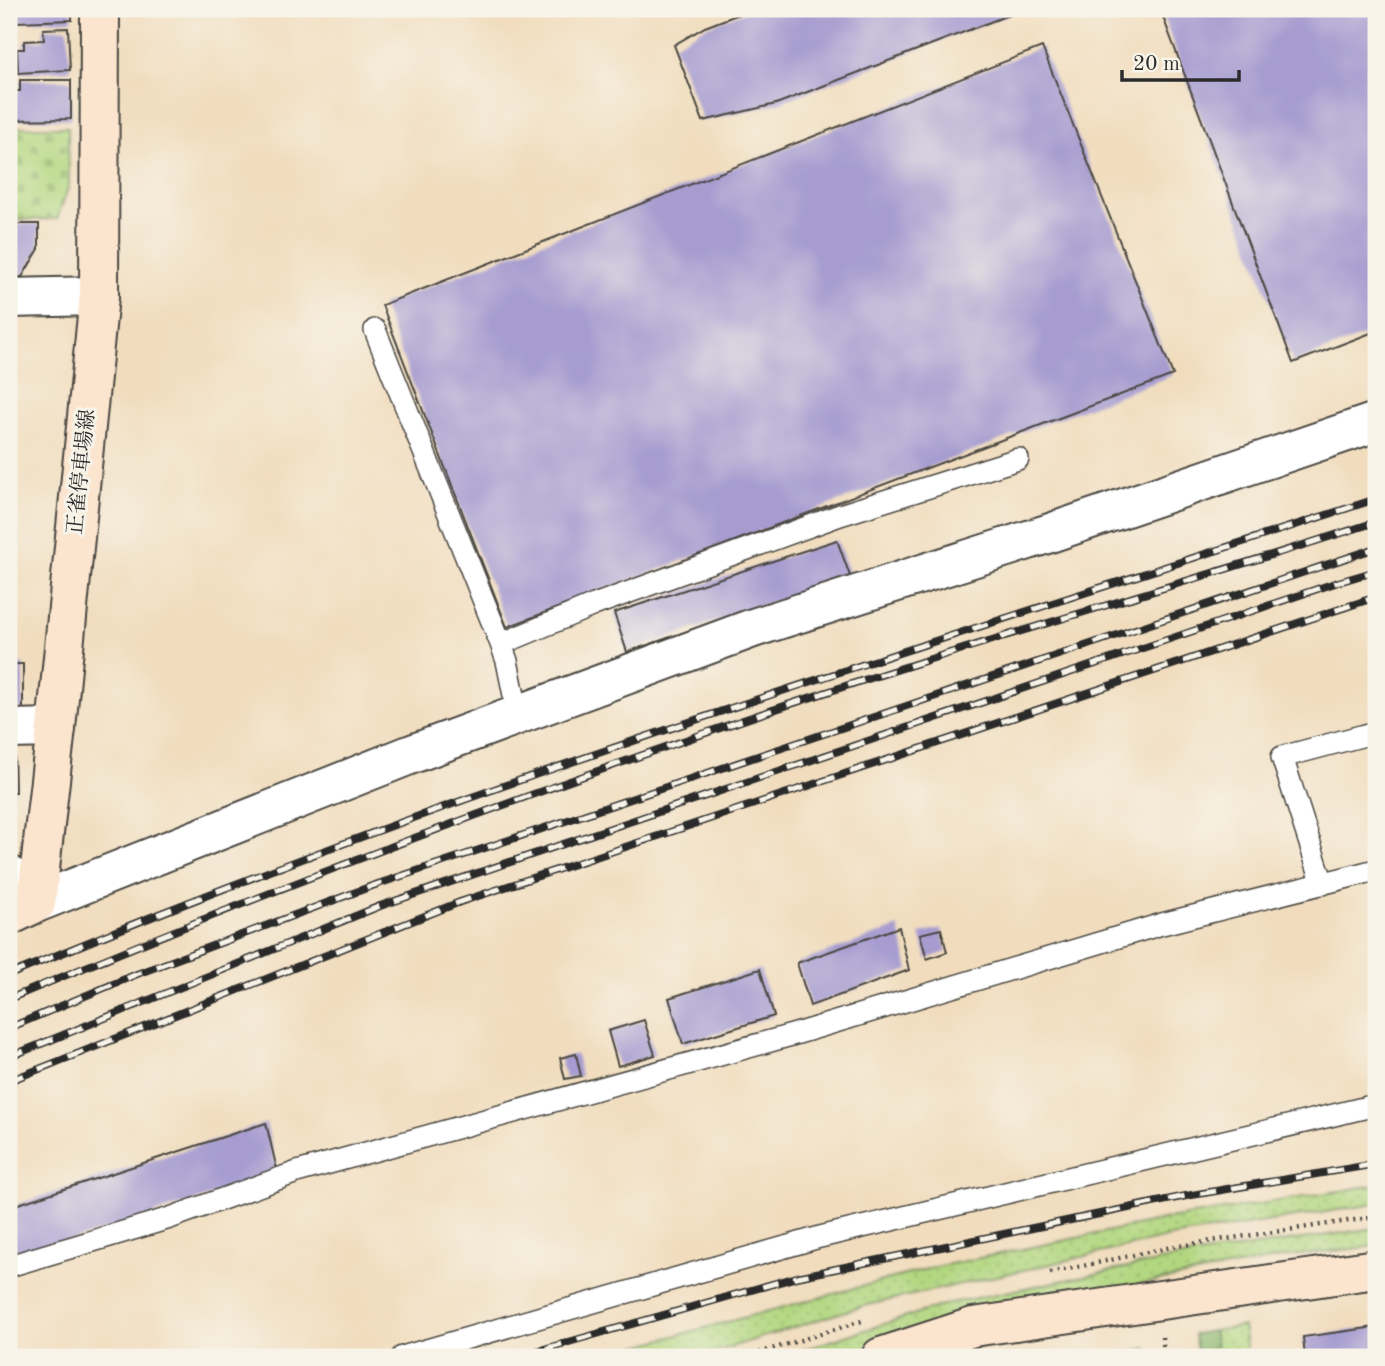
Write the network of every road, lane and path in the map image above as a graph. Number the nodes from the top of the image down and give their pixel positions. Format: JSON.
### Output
{"nodes":[{"id":1,"x":100,"y":9,"type":"edge"},
{"id":2,"x":99,"y":296,"type":"junction"},
{"id":3,"x":9,"y":298,"type":"edge"},
{"id":4,"x":375,"y":330,"type":"dead end"},
{"id":5,"x":1376,"y":422,"type":"edge"},
{"id":6,"x":1018,"y":459,"type":"dead end"},
{"id":7,"x":501,"y":644,"type":"junction"},
{"id":8,"x":518,"y":715,"type":"junction"},
{"id":9,"x":56,"y":728,"type":"junction"},
{"id":10,"x":9,"y":729,"type":"edge"},
{"id":11,"x":1376,"y":732,"type":"edge"},
{"id":12,"x":1376,"y":870,"type":"edge"},
{"id":13,"x":9,"y":875,"type":"edge"},
{"id":14,"x":1323,"y":884,"type":"junction"},
{"id":15,"x":23,"y":909,"type":"edge"},
{"id":16,"x":1376,"y":1105,"type":"edge"},
{"id":17,"x":9,"y":1266,"type":"edge"},
{"id":18,"x":1376,"y":1269,"type":"edge"},
{"id":19,"x":1161,"y":1331,"type":"dead end"},
{"id":20,"x":402,"y":1357,"type":"edge"},
{"id":21,"x":881,"y":1357,"type":"edge"},
{"id":22,"x":1165,"y":1357,"type":"edge"}],
"edges":[{"from":1,"to":2,"type":"main road","name":"正雀停車場線"},
{"from":2,"to":3,"type":"street"},
{"from":2,"to":9,"type":"main road","name":"正雀停車場線"},
{"from":4,"to":7,"type":"lane"},
{"from":5,"to":8,"type":"street"},
{"from":6,"to":7,"type":"lane"},
{"from":7,"to":8,"type":"lane"},
{"from":8,"to":15,"type":"street"},
{"from":9,"to":10,"type":"street"},
{"from":9,"to":15,"type":"main road","name":"正雀停車場線"},
{"from":11,"to":14,"type":"lane"},
{"from":12,"to":14,"type":"lane"},
{"from":13,"to":15,"type":"street"},
{"from":14,"to":17,"type":"lane"},
{"from":16,"to":20,"type":"lane"},
{"from":18,"to":21,"type":"main road"},
{"from":19,"to":22,"type":"path"}]}
